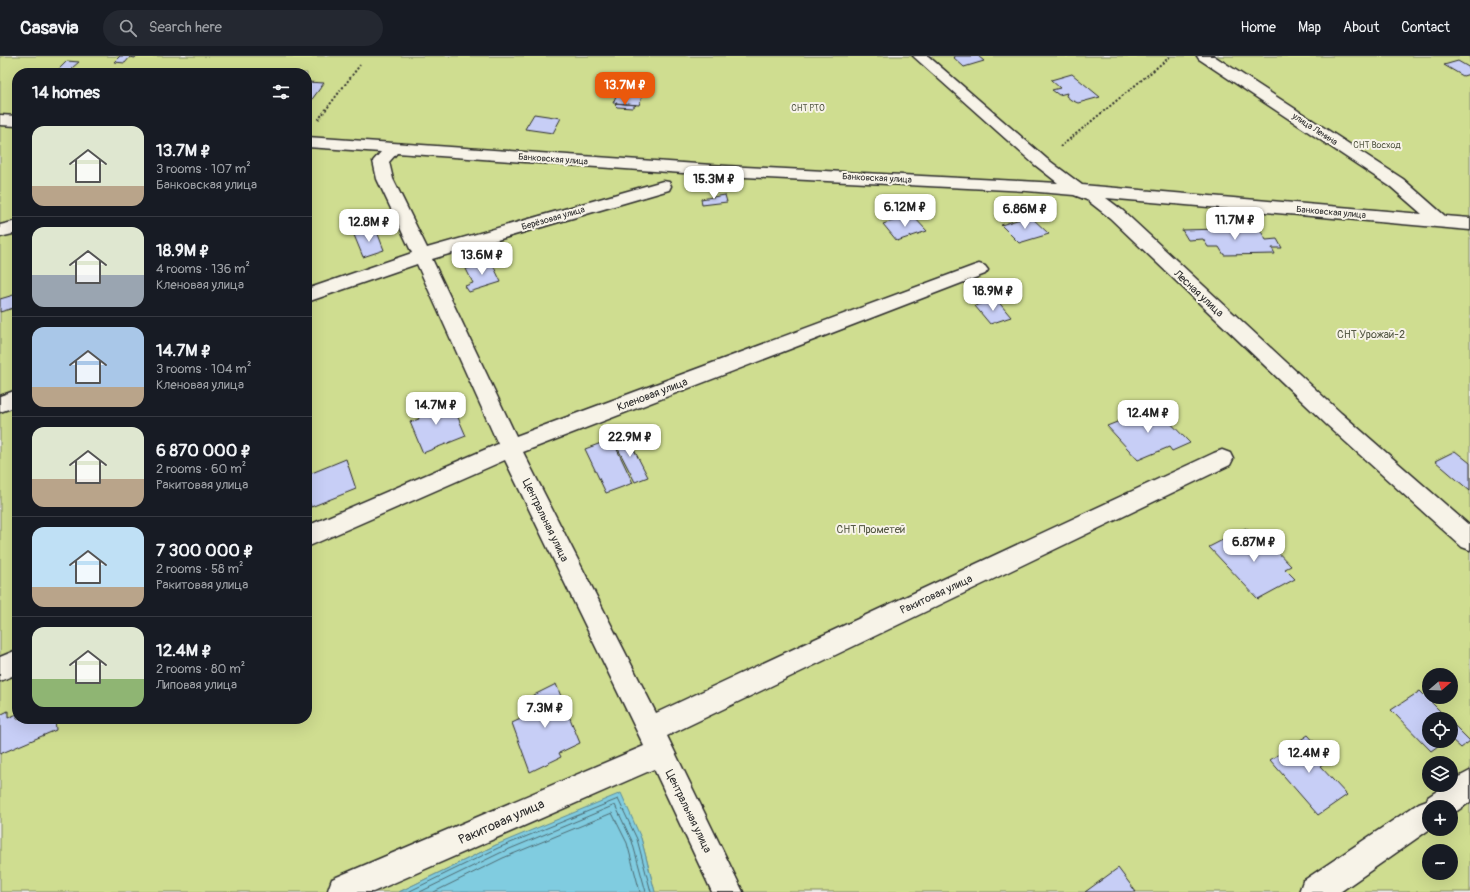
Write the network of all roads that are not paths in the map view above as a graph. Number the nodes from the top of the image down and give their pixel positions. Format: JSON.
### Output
{"nodes":[{"id":1,"x":920,"y":56,"type":"edge"},
{"id":2,"x":1204,"y":56,"type":"edge"},
{"id":3,"x":0,"y":120,"type":"edge"},
{"id":4,"x":12,"y":121,"type":"edge"},
{"id":5,"x":312,"y":142,"type":"edge"},
{"id":6,"x":392,"y":148,"type":"junction"},
{"id":7,"x":663,"y":186,"type":"dead end"},
{"id":8,"x":1078,"y":191,"type":"junction"},
{"id":9,"x":1441,"y":222,"type":"junction"},
{"id":10,"x":1470,"y":224,"type":"edge"},
{"id":11,"x":12,"y":228,"type":"edge"},
{"id":12,"x":0,"y":232,"type":"edge"},
{"id":13,"x":422,"y":256,"type":"junction"},
{"id":14,"x":979,"y":270,"type":"dead end"},
{"id":15,"x":312,"y":294,"type":"edge"},
{"id":16,"x":12,"y":400,"type":"edge"},
{"id":17,"x":0,"y":404,"type":"edge"},
{"id":18,"x":511,"y":448,"type":"junction"},
{"id":19,"x":1222,"y":459,"type":"dead end"},
{"id":20,"x":312,"y":535,"type":"edge"},
{"id":21,"x":1470,"y":540,"type":"edge"},
{"id":22,"x":12,"y":664,"type":"edge"},
{"id":23,"x":0,"y":669,"type":"edge"},
{"id":24,"x":655,"y":741,"type":"junction"},
{"id":25,"x":1470,"y":785,"type":"edge"},
{"id":26,"x":1448,"y":800,"type":"edge"},
{"id":27,"x":1422,"y":818,"type":"edge"},
{"id":28,"x":344,"y":892,"type":"edge"},
{"id":29,"x":728,"y":892,"type":"edge"},
{"id":30,"x":1314,"y":892,"type":"edge"}],
"edges":[{"from":1,"to":8,"type":"street","name":"Лесная улица"},
{"from":2,"to":9,"type":"street","name":"улица Ленина"},
{"from":3,"to":4,"type":"street"},
{"from":5,"to":6,"type":"street","name":"Банковская улица"},
{"from":6,"to":8,"type":"street","name":"Банковская улица"},
{"from":6,"to":13,"type":"street","name":"Центральная улица"},
{"from":7,"to":13,"type":"street","name":"Берёзовая улица"},
{"from":8,"to":9,"type":"street","name":"Банковская улица"},
{"from":8,"to":21,"type":"street","name":"Лесная улица"},
{"from":9,"to":10,"type":"street","name":"Банковская улица"},
{"from":11,"to":12,"type":"street"},
{"from":13,"to":15,"type":"street","name":"Берёзовая улица"},
{"from":13,"to":18,"type":"street","name":"Центральная улица"},
{"from":14,"to":18,"type":"street","name":"Кленовая улица"},
{"from":16,"to":17,"type":"street"},
{"from":18,"to":20,"type":"street","name":"Кленовая улица"},
{"from":18,"to":24,"type":"street","name":"Центральная улица"},
{"from":19,"to":24,"type":"street","name":"Ракитовая улица"},
{"from":22,"to":23,"type":"street"},
{"from":24,"to":28,"type":"street","name":"Ракитовая улица"},
{"from":24,"to":29,"type":"street","name":"Центральная улица"},
{"from":25,"to":26,"type":"street"},
{"from":27,"to":30,"type":"street"}]}
